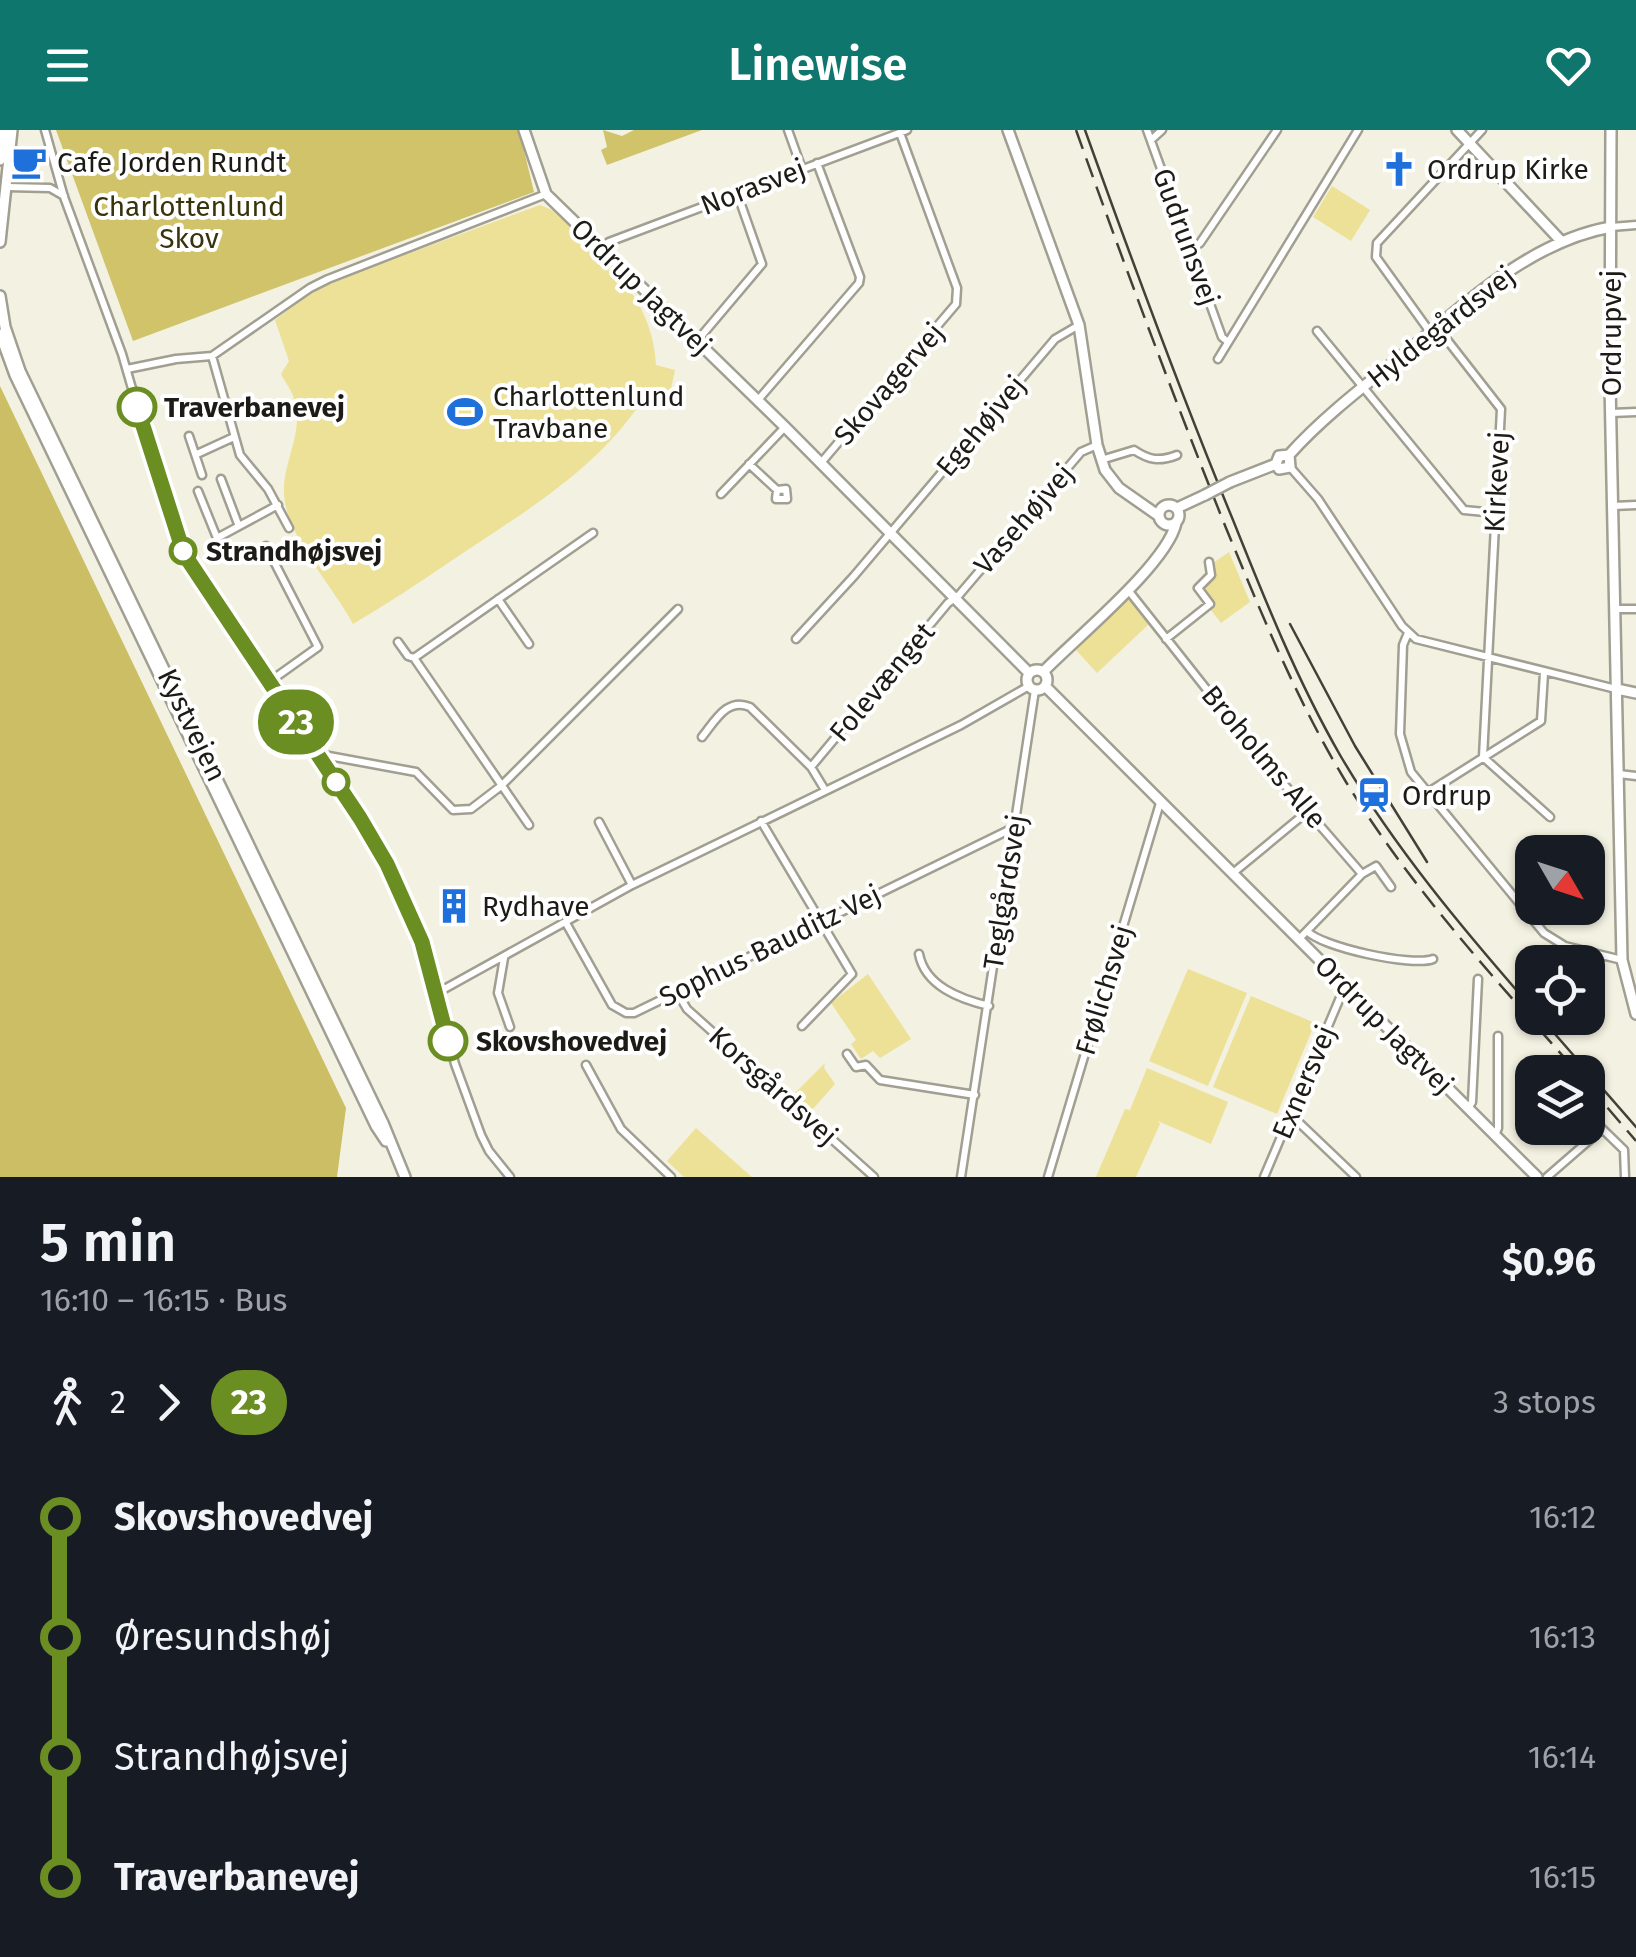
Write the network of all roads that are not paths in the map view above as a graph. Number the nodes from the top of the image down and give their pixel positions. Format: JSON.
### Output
{"nodes":[{"id":1,"x":3,"y":130,"type":"edge"},
{"id":2,"x":12,"y":130,"type":"edge"},
{"id":3,"x":45,"y":130,"type":"edge"},
{"id":4,"x":524,"y":130,"type":"edge"},
{"id":5,"x":788,"y":130,"type":"edge"},
{"id":6,"x":1008,"y":130,"type":"edge"},
{"id":7,"x":1148,"y":130,"type":"edge"},
{"id":8,"x":1162,"y":130,"type":"edge"},
{"id":9,"x":1277,"y":130,"type":"edge"},
{"id":10,"x":1358,"y":130,"type":"edge"},
{"id":11,"x":1457,"y":130,"type":"edge"},
{"id":12,"x":1482,"y":130,"type":"edge"},
{"id":13,"x":1612,"y":130,"type":"edge"},
{"id":14,"x":903,"y":131,"type":"edge"},
{"id":15,"x":1151,"y":140,"type":"junction"},
{"id":16,"x":1468,"y":142,"type":"junction"},
{"id":17,"x":2,"y":146,"type":"edge"},
{"id":18,"x":0,"y":160,"type":"edge"},
{"id":19,"x":817,"y":163,"type":"junction"},
{"id":20,"x":802,"y":169,"type":"junction"},
{"id":21,"x":11,"y":184,"type":"junction"},
{"id":22,"x":738,"y":193,"type":"junction"},
{"id":23,"x":546,"y":194,"type":"junction"},
{"id":24,"x":64,"y":197,"type":"junction"},
{"id":25,"x":1636,"y":226,"type":"edge"},
{"id":26,"x":1611,"y":227,"type":"junction"},
{"id":27,"x":1561,"y":241,"type":"junction"},
{"id":28,"x":0,"y":242,"type":"edge"},
{"id":29,"x":602,"y":248,"type":"junction"},
{"id":30,"x":1190,"y":250,"type":"junction"},
{"id":31,"x":0,"y":296,"type":"edge"},
{"id":32,"x":1079,"y":325,"type":"junction"},
{"id":33,"x":1318,"y":330,"type":"dead end"},
{"id":34,"x":1434,"y":330,"type":"junction"},
{"id":35,"x":0,"y":334,"type":"edge"},
{"id":36,"x":698,"y":341,"type":"junction"},
{"id":37,"x":1228,"y":342,"type":"junction"},
{"id":38,"x":212,"y":356,"type":"junction"},
{"id":39,"x":1218,"y":358,"type":"dead end"},
{"id":40,"x":126,"y":369,"type":"junction"},
{"id":41,"x":1364,"y":386,"type":"junction"},
{"id":42,"x":758,"y":400,"type":"junction"},
{"id":43,"x":1636,"y":412,"type":"edge"},
{"id":44,"x":1611,"y":413,"type":"junction"},
{"id":45,"x":785,"y":426,"type":"junction"},
{"id":46,"x":189,"y":436,"type":"dead end"},
{"id":47,"x":234,"y":437,"type":"junction"},
{"id":48,"x":1097,"y":445,"type":"junction"},
{"id":49,"x":198,"y":454,"type":"junction"},
{"id":50,"x":1176,"y":456,"type":"dead end"},
{"id":51,"x":1101,"y":460,"type":"junction"},
{"id":52,"x":1290,"y":461,"type":"junction"},
{"id":53,"x":749,"y":464,"type":"junction"},
{"id":54,"x":820,"y":464,"type":"junction"},
{"id":55,"x":202,"y":475,"type":"dead end"},
{"id":56,"x":220,"y":479,"type":"dead end"},
{"id":57,"x":777,"y":490,"type":"dead end"},
{"id":58,"x":198,"y":491,"type":"dead end"},
{"id":59,"x":722,"y":494,"type":"dead end"},
{"id":60,"x":278,"y":506,"type":"junction"},
{"id":61,"x":1613,"y":506,"type":"junction"},
{"id":62,"x":1636,"y":506,"type":"edge"},
{"id":63,"x":1496,"y":513,"type":"junction"},
{"id":64,"x":1170,"y":515,"type":"junction"},
{"id":65,"x":238,"y":524,"type":"junction"},
{"id":66,"x":290,"y":528,"type":"dead end"},
{"id":67,"x":593,"y":533,"type":"dead end"},
{"id":68,"x":889,"y":534,"type":"junction"},
{"id":69,"x":266,"y":546,"type":"dead end"},
{"id":70,"x":1209,"y":562,"type":"dead end"},
{"id":71,"x":1127,"y":589,"type":"junction"},
{"id":72,"x":498,"y":599,"type":"junction"},
{"id":73,"x":953,"y":599,"type":"junction"},
{"id":74,"x":1614,"y":609,"type":"junction"},
{"id":75,"x":1636,"y":609,"type":"edge"},
{"id":76,"x":678,"y":610,"type":"dead end"},
{"id":77,"x":1408,"y":633,"type":"junction"},
{"id":78,"x":796,"y":639,"type":"dead end"},
{"id":79,"x":1166,"y":639,"type":"junction"},
{"id":80,"x":398,"y":642,"type":"dead end"},
{"id":81,"x":530,"y":644,"type":"dead end"},
{"id":82,"x":414,"y":658,"type":"junction"},
{"id":83,"x":1488,"y":658,"type":"junction"},
{"id":84,"x":1043,"y":672,"type":"junction"},
{"id":85,"x":1029,"y":673,"type":"junction"},
{"id":86,"x":1544,"y":673,"type":"junction"},
{"id":87,"x":269,"y":682,"type":"junction"},
{"id":88,"x":1036,"y":687,"type":"junction"},
{"id":89,"x":1617,"y":689,"type":"junction"},
{"id":90,"x":1636,"y":694,"type":"edge"},
{"id":91,"x":702,"y":736,"type":"dead end"},
{"id":92,"x":318,"y":754,"type":"junction"},
{"id":93,"x":1483,"y":757,"type":"junction"},
{"id":94,"x":812,"y":767,"type":"junction"},
{"id":95,"x":1619,"y":774,"type":"junction"},
{"id":96,"x":1636,"y":776,"type":"edge"},
{"id":97,"x":501,"y":786,"type":"junction"},
{"id":98,"x":824,"y":790,"type":"junction"},
{"id":99,"x":1426,"y":793,"type":"junction"},
{"id":100,"x":1160,"y":802,"type":"junction"},
{"id":101,"x":1302,"y":816,"type":"dead end"},
{"id":102,"x":1550,"y":817,"type":"dead end"},
{"id":103,"x":761,"y":821,"type":"junction"},
{"id":104,"x":599,"y":822,"type":"dead end"},
{"id":105,"x":528,"y":825,"type":"dead end"},
{"id":106,"x":1013,"y":828,"type":"junction"},
{"id":107,"x":1232,"y":873,"type":"junction"},
{"id":108,"x":1362,"y":874,"type":"junction"},
{"id":109,"x":632,"y":885,"type":"junction"},
{"id":110,"x":1391,"y":887,"type":"dead end"},
{"id":111,"x":821,"y":920,"type":"junction"},
{"id":112,"x":566,"y":923,"type":"junction"},
{"id":113,"x":1306,"y":931,"type":"junction"},
{"id":114,"x":1298,"y":940,"type":"junction"},
{"id":115,"x":919,"y":954,"type":"dead end"},
{"id":116,"x":504,"y":957,"type":"junction"},
{"id":117,"x":1433,"y":959,"type":"dead end"},
{"id":118,"x":1622,"y":960,"type":"junction"},
{"id":119,"x":1478,"y":980,"type":"dead end"},
{"id":120,"x":1345,"y":986,"type":"junction"},
{"id":121,"x":676,"y":992,"type":"junction"},
{"id":122,"x":437,"y":993,"type":"junction"},
{"id":123,"x":989,"y":1006,"type":"junction"},
{"id":124,"x":1636,"y":1014,"type":"edge"},
{"id":125,"x":802,"y":1026,"type":"dead end"},
{"id":126,"x":510,"y":1027,"type":"dead end"},
{"id":127,"x":1498,"y":1036,"type":"dead end"},
{"id":128,"x":847,"y":1054,"type":"dead end"},
{"id":129,"x":586,"y":1065,"type":"dead end"},
{"id":130,"x":975,"y":1095,"type":"junction"},
{"id":131,"x":1468,"y":1109,"type":"junction"},
{"id":132,"x":1290,"y":1114,"type":"junction"},
{"id":133,"x":1605,"y":1131,"type":"edge"},
{"id":134,"x":1495,"y":1135,"type":"junction"},
{"id":135,"x":1584,"y":1145,"type":"edge"},
{"id":136,"x":393,"y":1151,"type":"junction"},
{"id":137,"x":404,"y":1177,"type":"edge"},
{"id":138,"x":510,"y":1177,"type":"edge"},
{"id":139,"x":671,"y":1177,"type":"edge"},
{"id":140,"x":874,"y":1177,"type":"edge"},
{"id":141,"x":961,"y":1177,"type":"edge"},
{"id":142,"x":1048,"y":1177,"type":"edge"},
{"id":143,"x":1264,"y":1177,"type":"edge"},
{"id":144,"x":1356,"y":1177,"type":"edge"},
{"id":145,"x":1537,"y":1177,"type":"edge"},
{"id":146,"x":1547,"y":1177,"type":"edge"},
{"id":147,"x":1625,"y":1177,"type":"edge"}],
"edges":[{"from":1,"to":17,"type":"street"},
{"from":2,"to":21,"type":"street"},
{"from":3,"to":24,"type":"street"},
{"from":4,"to":23,"type":"street","name":"Ordrup Jagtvej"},
{"from":5,"to":20,"type":"street"},
{"from":6,"to":32,"type":"street"},
{"from":7,"to":15,"type":"street","name":"Gudrunsvej"},
{"from":8,"to":15,"type":"street"},
{"from":9,"to":30,"type":"street"},
{"from":10,"to":37,"type":"street"},
{"from":11,"to":16,"type":"street"},
{"from":12,"to":16,"type":"street"},
{"from":13,"to":26,"type":"street","name":"Ordrupvej"},
{"from":14,"to":19,"type":"street","name":"Norasvej"},
{"from":14,"to":54,"type":"street","name":"Skovagervej"},
{"from":15,"to":30,"type":"street","name":"Gudrunsvej"},
{"from":16,"to":27,"type":"street"},
{"from":16,"to":34,"type":"street","name":"Kirkevej"},
{"from":17,"to":18,"type":"street"},
{"from":17,"to":21,"type":"street"},
{"from":19,"to":20,"type":"street","name":"Norasvej"},
{"from":19,"to":42,"type":"street"},
{"from":20,"to":22,"type":"street","name":"Norasvej"},
{"from":21,"to":24,"type":"street"},
{"from":21,"to":28,"type":"street"},
{"from":22,"to":29,"type":"street","name":"Norasvej"},
{"from":22,"to":36,"type":"street"},
{"from":23,"to":29,"type":"street","name":"Ordrup Jagtvej"},
{"from":23,"to":38,"type":"street"},
{"from":24,"to":40,"type":"street"},
{"from":25,"to":26,"type":"street"},
{"from":26,"to":27,"type":"street","name":"Hyldegårdsvej"},
{"from":26,"to":44,"type":"street","name":"Ordrupvej"},
{"from":27,"to":34,"type":"street","name":"Hyldegårdsvej"},
{"from":29,"to":36,"type":"street","name":"Ordrup Jagtvej"},
{"from":30,"to":37,"type":"street","name":"Gudrunsvej"},
{"from":31,"to":136,"type":"street","name":"Kystvejen"},
{"from":32,"to":48,"type":"street"},
{"from":32,"to":68,"type":"street","name":"Egehøjvej"},
{"from":33,"to":41,"type":"street"},
{"from":34,"to":41,"type":"street","name":"Hyldegårdsvej"},
{"from":34,"to":63,"type":"street","name":"Kirkevej"},
{"from":35,"to":136,"type":"street","name":"Kystvejen"},
{"from":36,"to":42,"type":"street","name":"Ordrup Jagtvej"},
{"from":37,"to":39,"type":"street"},
{"from":38,"to":40,"type":"street"},
{"from":38,"to":47,"type":"street"},
{"from":40,"to":87,"type":"street"},
{"from":41,"to":52,"type":"street","name":"Hyldegårdsvej"},
{"from":41,"to":63,"type":"street"},
{"from":42,"to":45,"type":"street","name":"Ordrup Jagtvej"},
{"from":43,"to":44,"type":"street"},
{"from":44,"to":61,"type":"street","name":"Ordrupvej"},
{"from":45,"to":53,"type":"street"},
{"from":45,"to":54,"type":"street","name":"Ordrup Jagtvej"},
{"from":46,"to":49,"type":"street"},
{"from":47,"to":49,"type":"street"},
{"from":47,"to":60,"type":"street"},
{"from":48,"to":51,"type":"street"},
{"from":48,"to":73,"type":"street","name":"Vasehøjvej"},
{"from":49,"to":55,"type":"street"},
{"from":50,"to":51,"type":"street"},
{"from":51,"to":64,"type":"street"},
{"from":52,"to":64,"type":"street","name":"Hyldegårdsvej","bridge":true},
{"from":52,"to":77,"type":"street"},
{"from":53,"to":57,"type":"street"},
{"from":53,"to":59,"type":"street"},
{"from":54,"to":68,"type":"street","name":"Ordrup Jagtvej"},
{"from":56,"to":65,"type":"street"},
{"from":58,"to":65,"type":"street"},
{"from":60,"to":65,"type":"street"},
{"from":60,"to":66,"type":"street"},
{"from":61,"to":62,"type":"street"},
{"from":61,"to":74,"type":"street","name":"Ordrupvej"},
{"from":63,"to":83,"type":"street","name":"Kirkevej"},
{"from":64,"to":71,"type":"street"},
{"from":67,"to":72,"type":"street"},
{"from":68,"to":73,"type":"street","name":"Ordrup Jagtvej"},
{"from":68,"to":78,"type":"street"},
{"from":69,"to":87,"type":"street"},
{"from":70,"to":79,"type":"street"},
{"from":71,"to":79,"type":"street","name":"Broholms Alle"},
{"from":71,"to":84,"type":"street"},
{"from":72,"to":81,"type":"street"},
{"from":72,"to":82,"type":"street"},
{"from":73,"to":85,"type":"street","name":"Ordrup Jagtvej"},
{"from":73,"to":94,"type":"street","name":"Folevænget"},
{"from":74,"to":75,"type":"street"},
{"from":74,"to":89,"type":"street","name":"Ordrupvej"},
{"from":76,"to":97,"type":"street"},
{"from":77,"to":83,"type":"street"},
{"from":77,"to":99,"type":"street"},
{"from":79,"to":108,"type":"street","name":"Broholms Alle"},
{"from":80,"to":82,"type":"street"},
{"from":82,"to":97,"type":"street"},
{"from":83,"to":86,"type":"street"},
{"from":83,"to":93,"type":"street","name":"Kirkevej"},
{"from":84,"to":85,"type":"street"},
{"from":84,"to":88,"type":"street"},
{"from":85,"to":88,"type":"street"},
{"from":86,"to":89,"type":"street"},
{"from":86,"to":93,"type":"street"},
{"from":87,"to":92,"type":"street"},
{"from":88,"to":98,"type":"street"},
{"from":88,"to":100,"type":"street","name":"Ordrup Jagtvej"},
{"from":88,"to":106,"type":"street","name":"Teglgårdsvej"},
{"from":89,"to":90,"type":"street"},
{"from":89,"to":95,"type":"street","name":"Ordrupvej"},
{"from":91,"to":94,"type":"street"},
{"from":92,"to":97,"type":"street"},
{"from":92,"to":122,"type":"street"},
{"from":93,"to":99,"type":"street"},
{"from":93,"to":102,"type":"street"},
{"from":94,"to":98,"type":"street"},
{"from":95,"to":96,"type":"street"},
{"from":95,"to":118,"type":"street","name":"Ordrupvej"},
{"from":97,"to":105,"type":"street"},
{"from":98,"to":103,"type":"street"},
{"from":99,"to":118,"type":"street"},
{"from":100,"to":107,"type":"street","name":"Ordrup Jagtvej"},
{"from":100,"to":142,"type":"street","name":"Frølichsvej"},
{"from":101,"to":107,"type":"street"},
{"from":103,"to":109,"type":"street"},
{"from":103,"to":111,"type":"street"},
{"from":104,"to":109,"type":"street"},
{"from":106,"to":111,"type":"street","name":"Sophus Bauditz Vej"},
{"from":106,"to":123,"type":"street","name":"Teglgårdsvej"},
{"from":107,"to":114,"type":"street","name":"Ordrup Jagtvej"},
{"from":108,"to":110,"type":"street"},
{"from":108,"to":113,"type":"street"},
{"from":109,"to":112,"type":"street"},
{"from":111,"to":121,"type":"street","name":"Sophus Bauditz Vej"},
{"from":111,"to":125,"type":"street"},
{"from":112,"to":116,"type":"street"},
{"from":112,"to":121,"type":"street","name":"Sophus Bauditz Vej"},
{"from":113,"to":114,"type":"street"},
{"from":113,"to":117,"type":"street"},
{"from":114,"to":120,"type":"street","name":"Ordrup Jagtvej"},
{"from":115,"to":123,"type":"street"},
{"from":116,"to":122,"type":"street"},
{"from":116,"to":126,"type":"street"},
{"from":118,"to":124,"type":"street","name":"Ordrupvej"},
{"from":119,"to":131,"type":"street"},
{"from":120,"to":131,"type":"street","name":"Ordrup Jagtvej"},
{"from":120,"to":132,"type":"street","name":"Exnersvej"},
{"from":121,"to":140,"type":"street","name":"Korsgårdsvej"},
{"from":122,"to":138,"type":"street"},
{"from":123,"to":130,"type":"street","name":"Teglgårdsvej"},
{"from":127,"to":134,"type":"street"},
{"from":128,"to":130,"type":"street"},
{"from":129,"to":139,"type":"street"},
{"from":130,"to":141,"type":"street","name":"Teglgårdsvej"},
{"from":131,"to":134,"type":"street","name":"Ordrup Jagtvej"},
{"from":132,"to":143,"type":"street","name":"Exnersvej"},
{"from":132,"to":144,"type":"street"},
{"from":133,"to":147,"type":"street"},
{"from":134,"to":145,"type":"street","name":"Ordrup Jagtvej"},
{"from":135,"to":146,"type":"street"},
{"from":136,"to":137,"type":"street","name":"Kystvejen"}]}
